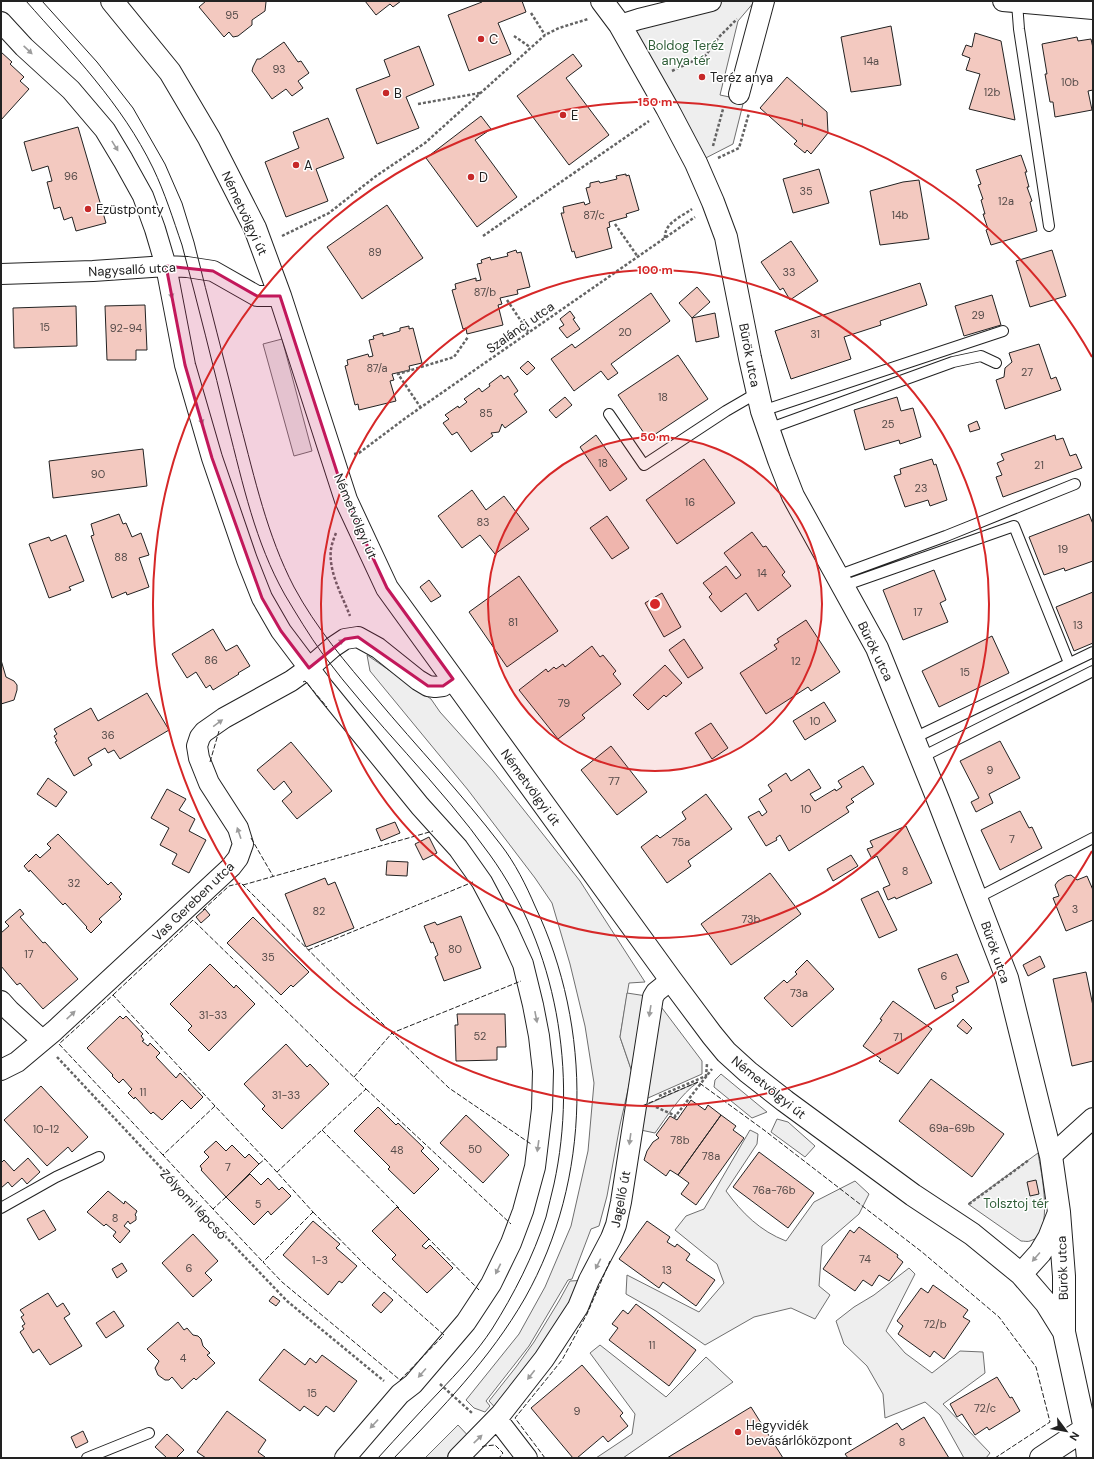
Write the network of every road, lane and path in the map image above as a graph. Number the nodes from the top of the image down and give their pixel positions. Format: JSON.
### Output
{"nodes":[{"id":1,"x":112,"y":1,"type":"edge"},
{"id":2,"x":711,"y":1,"type":"edge"},
{"id":3,"x":764,"y":1,"type":"edge"},
{"id":4,"x":1010,"y":2,"type":"edge"},
{"id":5,"x":1093,"y":9,"type":"edge"},
{"id":6,"x":611,"y":12,"type":"edge"},
{"id":7,"x":531,"y":13,"type":"dead end"},
{"id":8,"x":739,"y":16,"type":"dead end"},
{"id":9,"x":1,"y":22,"type":"edge"},
{"id":10,"x":545,"y":35,"type":"junction"},
{"id":11,"x":514,"y":36,"type":"dead end"},
{"id":12,"x":530,"y":47,"type":"junction"},
{"id":13,"x":666,"y":74,"type":"dead end"},
{"id":14,"x":480,"y":93,"type":"junction"},
{"id":15,"x":739,"y":94,"type":"dead end"},
{"id":16,"x":418,"y":104,"type":"dead end"},
{"id":17,"x":654,"y":117,"type":"dead end"},
{"id":18,"x":695,"y":207,"type":"dead end"},
{"id":19,"x":693,"y":218,"type":"dead end"},
{"id":20,"x":615,"y":224,"type":"dead end"},
{"id":21,"x":1049,"y":226,"type":"dead end"},
{"id":22,"x":290,"y":232,"type":"dead end"},
{"id":23,"x":483,"y":236,"type":"dead end"},
{"id":24,"x":665,"y":238,"type":"junction"},
{"id":25,"x":638,"y":256,"type":"junction"},
{"id":26,"x":166,"y":266,"type":"junction"},
{"id":27,"x":1,"y":274,"type":"edge"},
{"id":28,"x":280,"y":296,"type":"junction"},
{"id":29,"x":506,"y":300,"type":"dead end"},
{"id":30,"x":1003,"y":331,"type":"dead end"},
{"id":31,"x":529,"y":333,"type":"junction"},
{"id":32,"x":468,"y":337,"type":"dead end"},
{"id":33,"x":996,"y":363,"type":"dead end"},
{"id":34,"x":421,"y":408,"type":"junction"},
{"id":35,"x":762,"y":411,"type":"junction"},
{"id":36,"x":609,"y":414,"type":"dead end"},
{"id":37,"x":359,"y":453,"type":"dead end"},
{"id":38,"x":1075,"y":484,"type":"dead end"},
{"id":39,"x":346,"y":500,"type":"junction"},
{"id":40,"x":840,"y":581,"type":"junction"},
{"id":41,"x":358,"y":637,"type":"junction"},
{"id":42,"x":1093,"y":652,"type":"edge"},
{"id":43,"x":1069,"y":663,"type":"junction"},
{"id":44,"x":309,"y":668,"type":"junction"},
{"id":45,"x":1093,"y":671,"type":"edge"},
{"id":46,"x":453,"y":679,"type":"junction"},
{"id":47,"x":918,"y":748,"type":"junction"},
{"id":48,"x":1093,"y":838,"type":"edge"},
{"id":49,"x":977,"y":898,"type":"junction"},
{"id":50,"x":671,"y":980,"type":"junction"},
{"id":51,"x":1,"y":1001,"type":"edge"},
{"id":52,"x":42,"y":1040,"type":"junction"},
{"id":53,"x":707,"y":1060,"type":"dead end"},
{"id":54,"x":1,"y":1070,"type":"edge"},
{"id":55,"x":700,"y":1084,"type":"dead end"},
{"id":56,"x":655,"y":1106,"type":"dead end"},
{"id":57,"x":635,"y":1107,"type":"junction"},
{"id":58,"x":1093,"y":1118,"type":"edge"},
{"id":59,"x":99,"y":1157,"type":"dead end"},
{"id":60,"x":1041,"y":1157,"type":"junction"},
{"id":61,"x":1,"y":1208,"type":"edge"},
{"id":62,"x":974,"y":1208,"type":"dead end"},
{"id":63,"x":1060,"y":1212,"type":"junction"},
{"id":64,"x":1021,"y":1274,"type":"junction"},
{"id":65,"x":1064,"y":1332,"type":"junction"},
{"id":66,"x":425,"y":1370,"type":"junction"},
{"id":67,"x":400,"y":1394,"type":"junction"},
{"id":68,"x":493,"y":1423,"type":"junction"},
{"id":69,"x":1089,"y":1425,"type":"edge"},
{"id":70,"x":149,"y":1433,"type":"dead end"},
{"id":71,"x":87,"y":1458,"type":"edge"},
{"id":72,"x":345,"y":1458,"type":"edge"},
{"id":73,"x":458,"y":1458,"type":"edge"},
{"id":74,"x":528,"y":1458,"type":"edge"},
{"id":75,"x":1041,"y":1458,"type":"edge"},
{"id":76,"x":1088,"y":1458,"type":"edge"}],
"edges":[{"from":1,"to":28,"type":"street","name":"Németvölgyi út"},
{"from":2,"to":6,"type":"street"},
{"from":3,"to":15,"type":"street"},
{"from":4,"to":5,"type":"street"},
{"from":4,"to":21,"type":"lane"},
{"from":6,"to":10,"type":"path"},
{"from":6,"to":35,"type":"street","name":"Bürök utca"},
{"from":7,"to":10,"type":"path"},
{"from":8,"to":13,"type":"path"},
{"from":9,"to":26,"type":"street","one_way":true},
{"from":10,"to":12,"type":"path"},
{"from":11,"to":12,"type":"path"},
{"from":12,"to":14,"type":"path"},
{"from":14,"to":16,"type":"path"},
{"from":14,"to":22,"type":"path"},
{"from":17,"to":23,"type":"path"},
{"from":18,"to":24,"type":"path"},
{"from":19,"to":24,"type":"path","name":"Szalánci utca"},
{"from":20,"to":25,"type":"path"},
{"from":24,"to":25,"type":"path","name":"Szalánci utca"},
{"from":25,"to":31,"type":"path","name":"Szalánci utca"},
{"from":26,"to":27,"type":"street","name":"Nagysalló utca"},
{"from":26,"to":28,"type":"street","name":"Nagysalló utca"},
{"from":26,"to":44,"type":"street","one_way":true},
{"from":28,"to":39,"type":"street","name":"Németvölgyi út"},
{"from":29,"to":31,"type":"path"},
{"from":30,"to":35,"type":"lane"},
{"from":31,"to":34,"type":"path","name":"Szalánci utca"},
{"from":32,"to":34,"type":"path"},
{"from":33,"to":35,"type":"lane"},
{"from":34,"to":37,"type":"path","name":"Szalánci utca"},
{"from":35,"to":36,"type":"lane"},
{"from":35,"to":40,"type":"street","name":"Bürök utca"},
{"from":38,"to":40,"type":"lane"},
{"from":39,"to":41,"type":"path"},
{"from":39,"to":46,"type":"street","name":"Németvölgyi út"},
{"from":40,"to":43,"type":"lane"},
{"from":40,"to":47,"type":"street","name":"Bürök utca"},
{"from":44,"to":41,"type":"street","name":"Vas Gereben utca","one_way":true},
{"from":41,"to":46,"type":"street"},
{"from":42,"to":43,"type":"lane"},
{"from":43,"to":47,"type":"lane"},
{"from":52,"to":44,"type":"street","name":"Vas Gereben utca","one_way":true},
{"from":44,"to":66,"type":"street","one_way":true},
{"from":45,"to":47,"type":"lane"},
{"from":46,"to":50,"type":"street","name":"Németvölgyi út"},
{"from":47,"to":49,"type":"street","name":"Bürök utca"},
{"from":48,"to":49,"type":"lane"},
{"from":49,"to":60,"type":"street","name":"Bürök utca"},
{"from":50,"to":57,"type":"street","name":"Jagelló út","one_way":true},
{"from":50,"to":64,"type":"street","name":"Németvölgyi út"},
{"from":51,"to":52,"type":"street"},
{"from":52,"to":54,"type":"street","name":"Vas Gereben utca"},
{"from":52,"to":67,"type":"path","name":"Zólyomi lépcső"},
{"from":53,"to":57,"type":"path"},
{"from":55,"to":56,"type":"path"},
{"from":57,"to":68,"type":"street","name":"Jagelló út","one_way":true},
{"from":58,"to":60,"type":"street"},
{"from":59,"to":61,"type":"lane"},
{"from":60,"to":62,"type":"path"},
{"from":60,"to":63,"type":"street","name":"Bürök utca"},
{"from":63,"to":64,"type":"street","one_way":true},
{"from":63,"to":65,"type":"street","name":"Bürök utca"},
{"from":64,"to":65,"type":"street","name":"Németvölgyi út"},
{"from":65,"to":69,"type":"street","name":"Németvölgyi út"},
{"from":66,"to":67,"type":"street","one_way":true},
{"from":66,"to":68,"type":"path"},
{"from":67,"to":72,"type":"street","one_way":true},
{"from":73,"to":68,"type":"street","name":"Jagelló út","one_way":true},
{"from":68,"to":74,"type":"street"},
{"from":69,"to":75,"type":"street"},
{"from":69,"to":76,"type":"street","name":"Németvölgyi út"},
{"from":70,"to":71,"type":"lane"}]}
